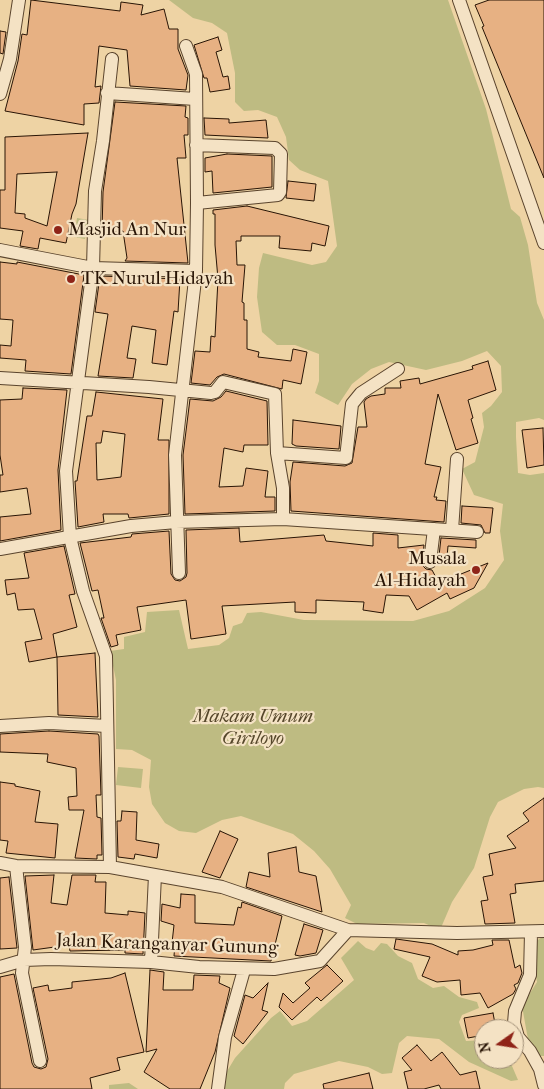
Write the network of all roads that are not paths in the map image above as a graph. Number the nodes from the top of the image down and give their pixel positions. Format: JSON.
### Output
{"nodes":[{"id":1,"x":19,"y":0,"type":"edge"},
{"id":2,"x":459,"y":0,"type":"edge"},
{"id":3,"x":186,"y":46,"type":"dead end"},
{"id":4,"x":5,"y":58,"type":"edge"},
{"id":5,"x":112,"y":58,"type":"dead end"},
{"id":6,"x":107,"y":93,"type":"junction"},
{"id":7,"x":0,"y":94,"type":"edge"},
{"id":8,"x":196,"y":99,"type":"junction"},
{"id":9,"x":196,"y":145,"type":"junction"},
{"id":10,"x":197,"y":204,"type":"junction"},
{"id":11,"x":544,"y":243,"type":"edge"},
{"id":12,"x":0,"y":250,"type":"edge"},
{"id":13,"x":93,"y":268,"type":"junction"},
{"id":14,"x":196,"y":271,"type":"junction"},
{"id":15,"x":398,"y":369,"type":"dead end"},
{"id":16,"x":0,"y":378,"type":"edge"},
{"id":17,"x":78,"y":384,"type":"junction"},
{"id":18,"x":183,"y":391,"type":"junction"},
{"id":19,"x":277,"y":453,"type":"junction"},
{"id":20,"x":457,"y":459,"type":"dead end"},
{"id":21,"x":283,"y":519,"type":"junction"},
{"id":22,"x":176,"y":522,"type":"junction"},
{"id":23,"x":434,"y":529,"type":"junction"},
{"id":24,"x":452,"y":530,"type":"junction"},
{"id":25,"x":476,"y":532,"type":"dead end"},
{"id":26,"x":70,"y":537,"type":"junction"},
{"id":27,"x":0,"y":549,"type":"edge"},
{"id":28,"x":430,"y":562,"type":"dead end"},
{"id":29,"x":179,"y":573,"type":"dead end"},
{"id":30,"x":0,"y":726,"type":"edge"},
{"id":31,"x":107,"y":726,"type":"junction"},
{"id":32,"x":0,"y":863,"type":"edge"},
{"id":33,"x":16,"y":866,"type":"junction"},
{"id":34,"x":110,"y":867,"type":"junction"},
{"id":35,"x":155,"y":875,"type":"junction"},
{"id":36,"x":348,"y":930,"type":"junction"},
{"id":37,"x":544,"y":931,"type":"edge"},
{"id":38,"x":531,"y":933,"type":"junction"},
{"id":39,"x":24,"y":960,"type":"junction"},
{"id":40,"x":151,"y":962,"type":"junction"},
{"id":41,"x":0,"y":967,"type":"edge"},
{"id":42,"x":244,"y":970,"type":"junction"},
{"id":43,"x":40,"y":1061,"type":"dead end"},
{"id":44,"x":544,"y":1085,"type":"edge"},
{"id":45,"x":218,"y":1089,"type":"edge"}],
"edges":[{"from":1,"to":4,"type":"street"},
{"from":2,"to":11,"type":"street"},
{"from":3,"to":8,"type":"street"},
{"from":4,"to":7,"type":"street"},
{"from":5,"to":6,"type":"street"},
{"from":6,"to":8,"type":"street"},
{"from":6,"to":13,"type":"street"},
{"from":8,"to":9,"type":"street"},
{"from":9,"to":10,"type":"street"},
{"from":9,"to":10,"type":"street"},
{"from":10,"to":14,"type":"street"},
{"from":12,"to":13,"type":"street"},
{"from":13,"to":14,"type":"street"},
{"from":13,"to":17,"type":"street"},
{"from":14,"to":18,"type":"street"},
{"from":15,"to":19,"type":"street"},
{"from":16,"to":17,"type":"street"},
{"from":17,"to":18,"type":"street"},
{"from":17,"to":26,"type":"street"},
{"from":18,"to":19,"type":"street"},
{"from":18,"to":22,"type":"street"},
{"from":19,"to":21,"type":"street"},
{"from":20,"to":24,"type":"street"},
{"from":21,"to":22,"type":"street"},
{"from":21,"to":23,"type":"street"},
{"from":22,"to":26,"type":"street"},
{"from":22,"to":29,"type":"street"},
{"from":23,"to":24,"type":"street"},
{"from":23,"to":28,"type":"street"},
{"from":24,"to":25,"type":"street"},
{"from":26,"to":27,"type":"street"},
{"from":26,"to":31,"type":"street"},
{"from":30,"to":31,"type":"street"},
{"from":31,"to":34,"type":"street"},
{"from":32,"to":33,"type":"street"},
{"from":33,"to":34,"type":"street"},
{"from":33,"to":39,"type":"street"},
{"from":34,"to":35,"type":"street"},
{"from":35,"to":36,"type":"street"},
{"from":35,"to":40,"type":"street"},
{"from":36,"to":38,"type":"street"},
{"from":36,"to":42,"type":"street","name":"Jalan Karanganyar Gunung"},
{"from":37,"to":38,"type":"street"},
{"from":38,"to":44,"type":"street"},
{"from":39,"to":40,"type":"street","name":"Jalan Karanganyar Gunung"},
{"from":39,"to":41,"type":"street","name":"Jalan Karanganyar Gunung"},
{"from":39,"to":43,"type":"street"},
{"from":40,"to":42,"type":"street","name":"Jalan Karanganyar Gunung"},
{"from":42,"to":45,"type":"street"}]}
